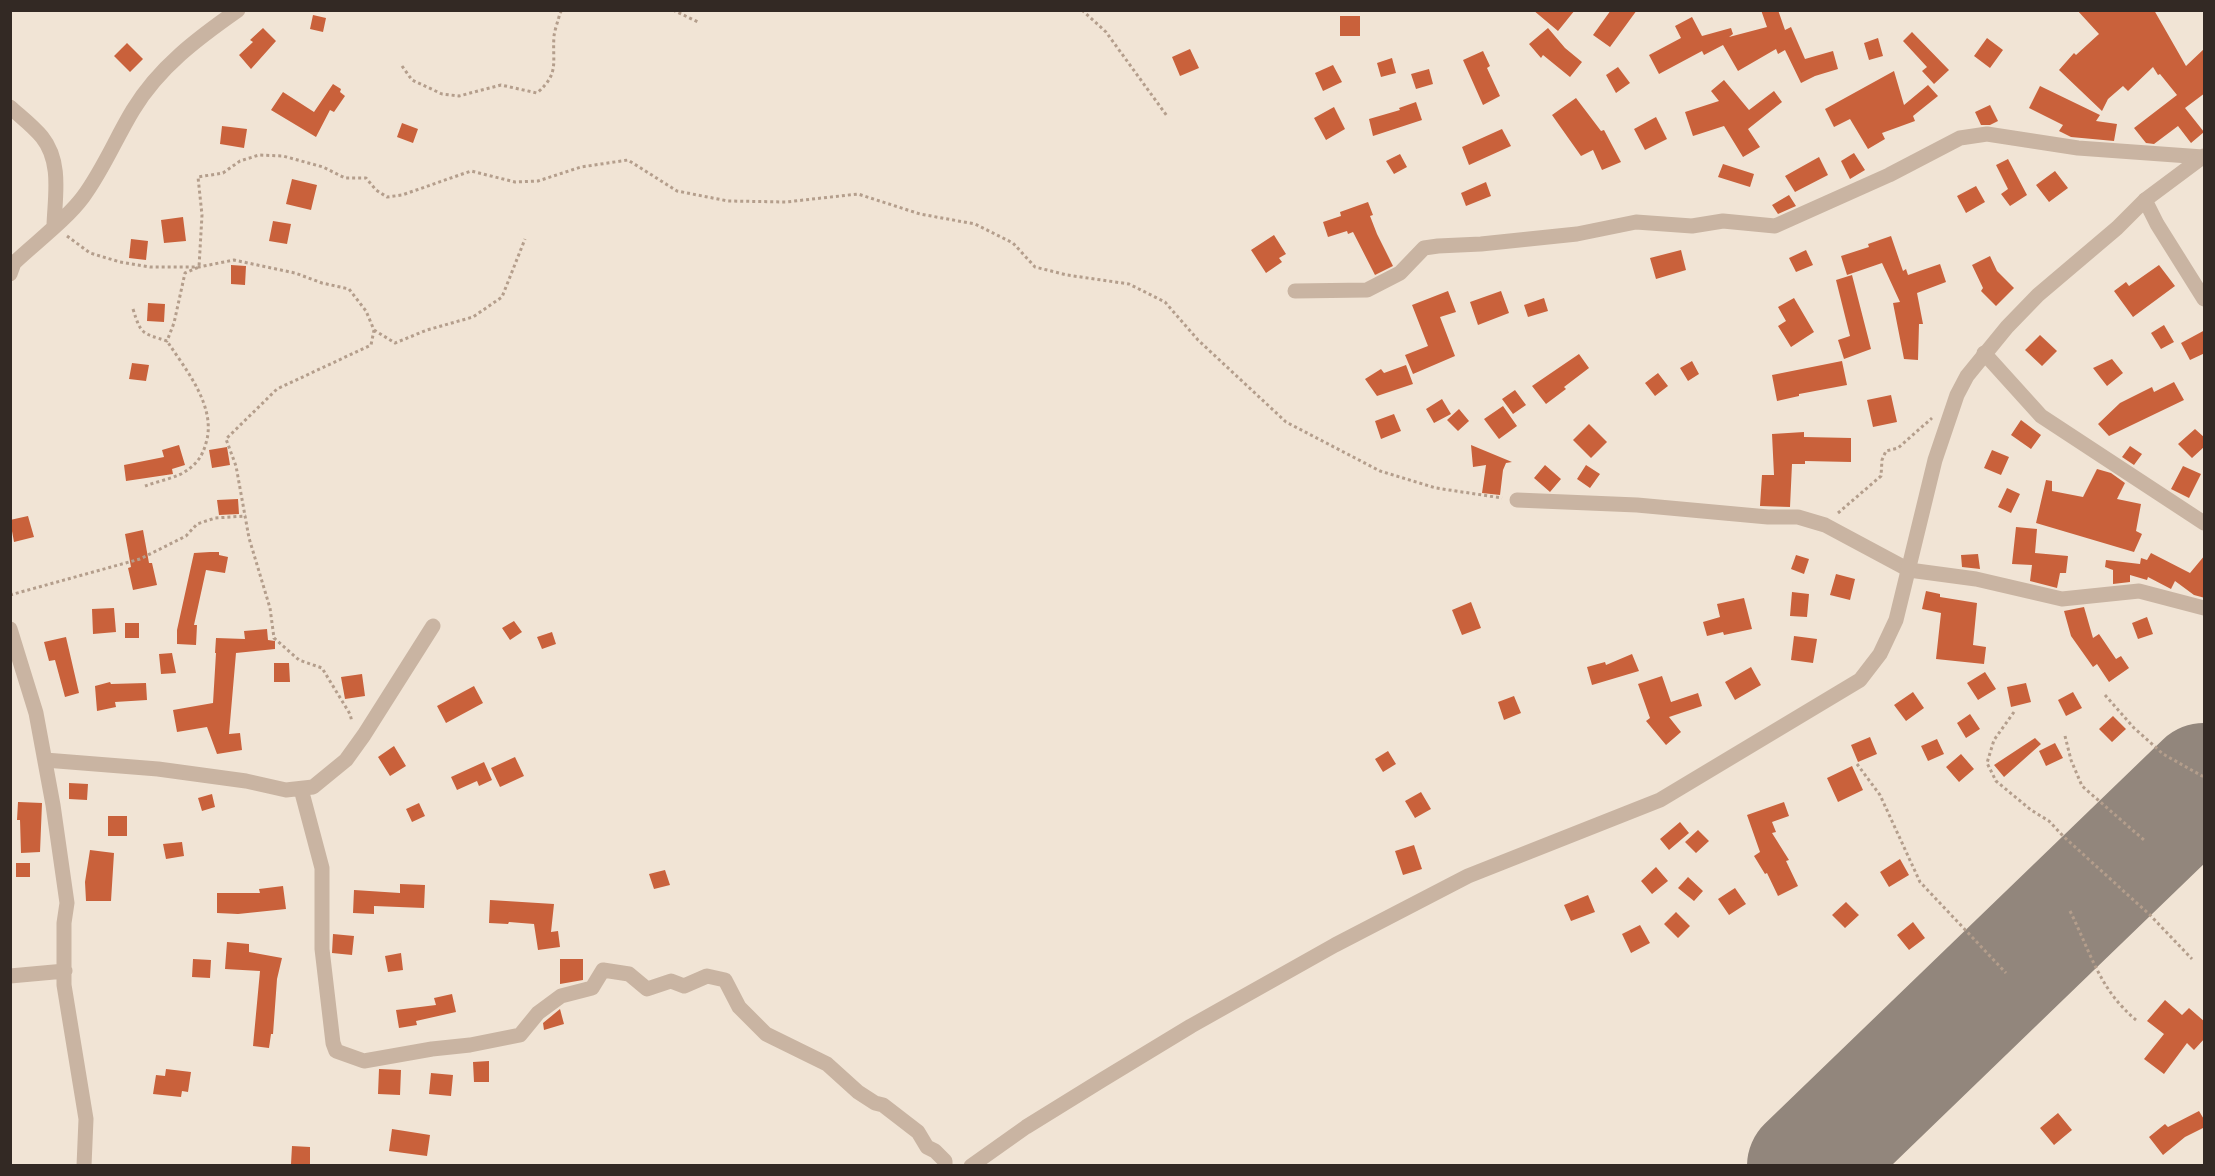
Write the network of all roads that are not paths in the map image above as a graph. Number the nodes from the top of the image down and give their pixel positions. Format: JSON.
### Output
{"nodes":[{"id":1,"x":238,"y":10,"type":"edge"},
{"id":2,"x":10,"y":107,"type":"edge"},
{"id":3,"x":2204,"y":157,"type":"edge"},
{"id":4,"x":2145,"y":200,"type":"junction"},
{"id":5,"x":54,"y":225,"type":"junction"},
{"id":6,"x":10,"y":274,"type":"edge"},
{"id":7,"x":1295,"y":291,"type":"dead end"},
{"id":8,"x":2205,"y":299,"type":"edge"},
{"id":9,"x":1984,"y":353,"type":"junction"},
{"id":10,"x":1516,"y":500,"type":"road end"},
{"id":11,"x":2205,"y":523,"type":"edge"},
{"id":12,"x":1909,"y":570,"type":"junction"},
{"id":13,"x":2205,"y":608,"type":"edge"},
{"id":14,"x":433,"y":626,"type":"dead end"},
{"id":15,"x":10,"y":629,"type":"edge"},
{"id":16,"x":10,"y":687,"type":"edge"},
{"id":17,"x":27,"y":691,"type":"junction"},
{"id":18,"x":45,"y":760,"type":"junction"},
{"id":19,"x":301,"y":789,"type":"junction"},
{"id":20,"x":65,"y":971,"type":"junction"},
{"id":21,"x":10,"y":976,"type":"edge"},
{"id":22,"x":84,"y":1166,"type":"edge"},
{"id":23,"x":945,"y":1166,"type":"edge"},
{"id":24,"x":971,"y":1166,"type":"edge"}],
"edges":[{"from":1,"to":5,"type":"street"},
{"from":2,"to":5,"type":"street"},
{"from":3,"to":4,"type":"street"},
{"from":3,"to":7,"type":"street"},
{"from":4,"to":8,"type":"street"},
{"from":4,"to":9,"type":"street"},
{"from":5,"to":6,"type":"street"},
{"from":9,"to":11,"type":"street"},
{"from":9,"to":12,"type":"street"},
{"from":10,"to":12,"type":"street"},
{"from":12,"to":13,"type":"street"},
{"from":12,"to":24,"type":"street"},
{"from":14,"to":19,"type":"street"},
{"from":15,"to":17,"type":"street"},
{"from":16,"to":17,"type":"street"},
{"from":17,"to":18,"type":"street"},
{"from":18,"to":19,"type":"street"},
{"from":18,"to":20,"type":"street"},
{"from":19,"to":23,"type":"street"},
{"from":20,"to":21,"type":"street"},
{"from":20,"to":22,"type":"street"}]}
